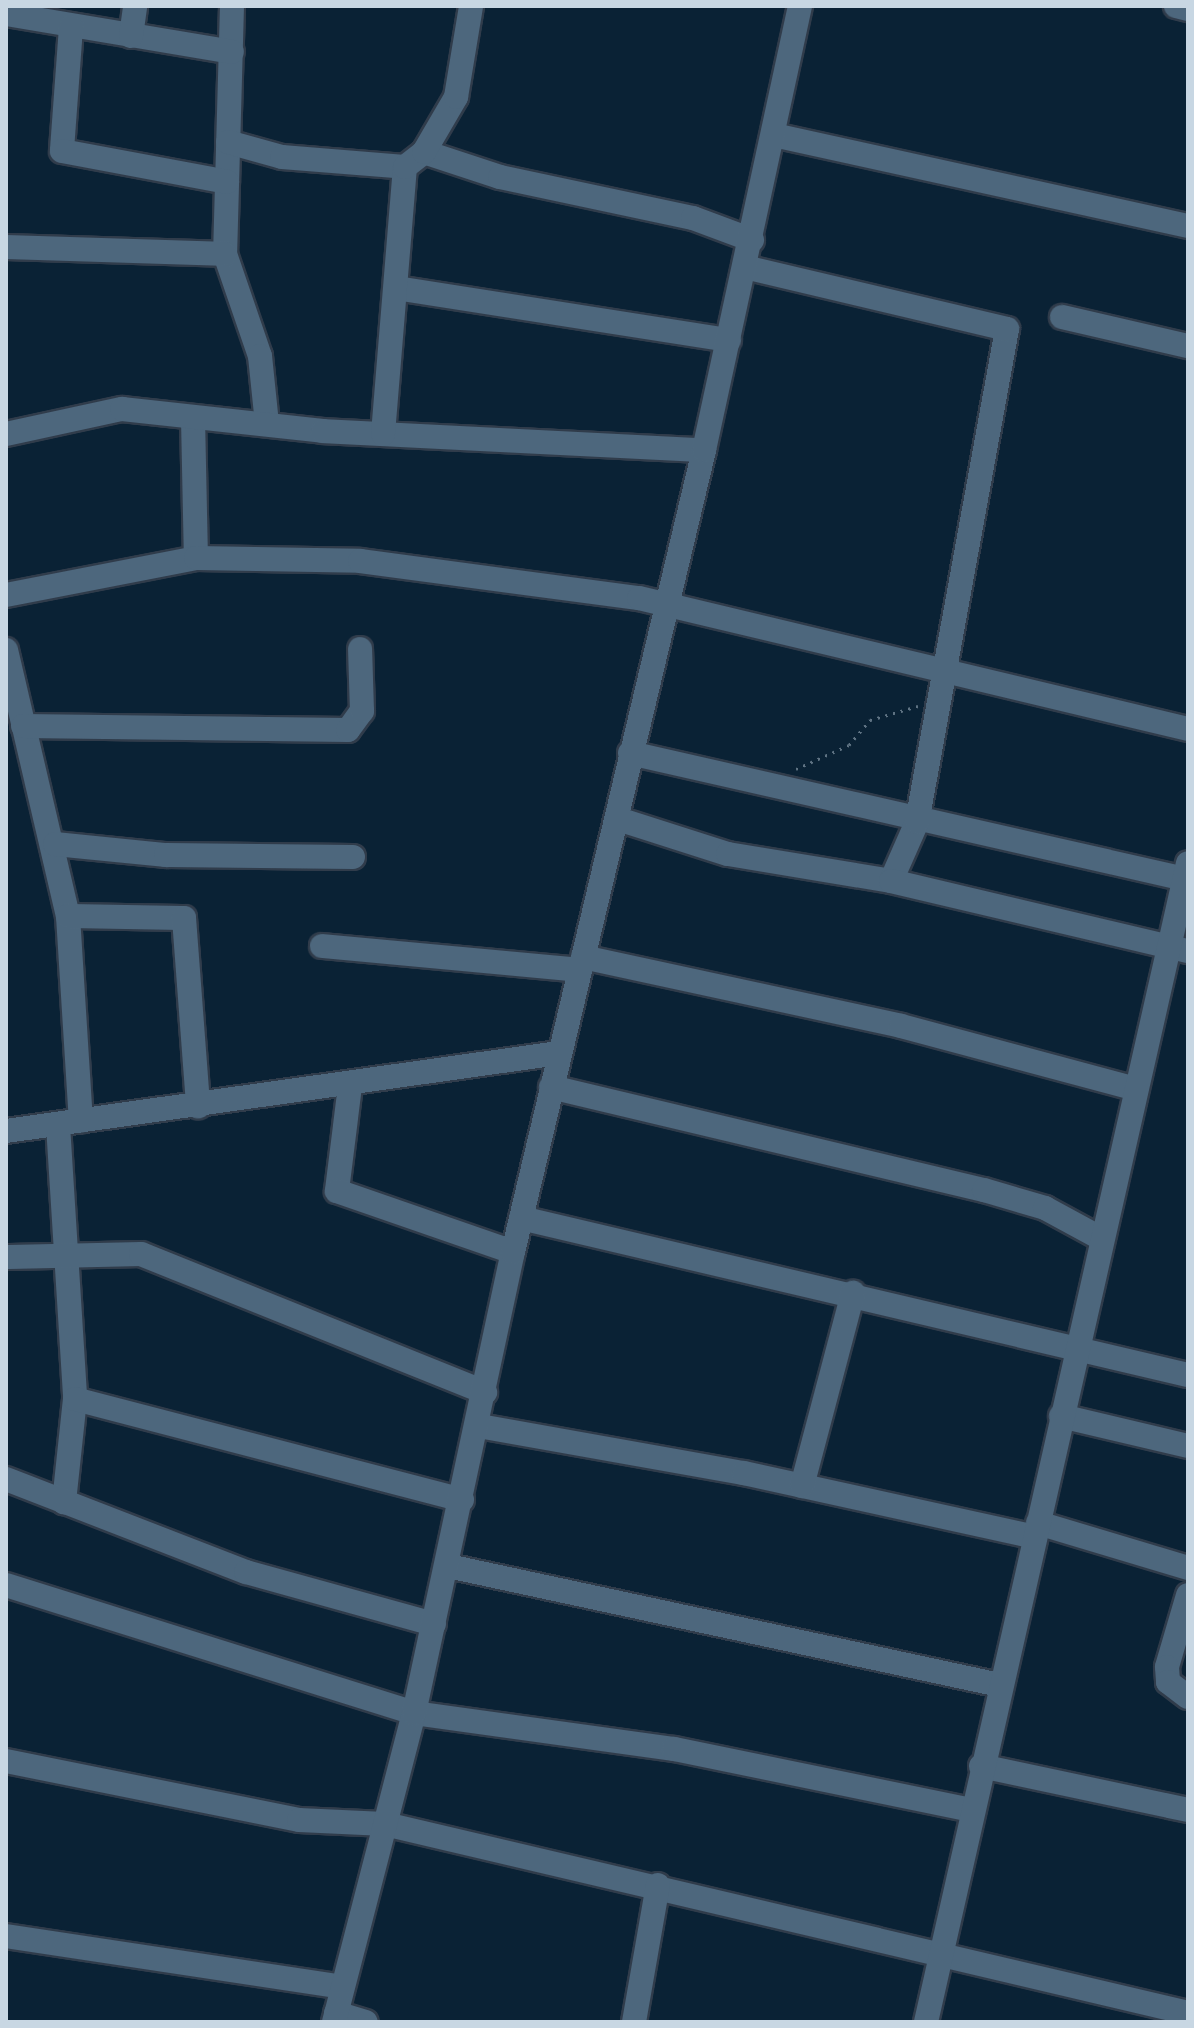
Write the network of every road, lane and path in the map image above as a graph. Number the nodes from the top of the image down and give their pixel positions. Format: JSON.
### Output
{"nodes":[{"id":1,"x":135,"y":6,"type":"edge"},
{"id":2,"x":232,"y":6,"type":"edge"},
{"id":3,"x":471,"y":6,"type":"edge"},
{"id":4,"x":800,"y":6,"type":"edge"},
{"id":5,"x":1176,"y":6,"type":"edge"},
{"id":6,"x":1188,"y":9,"type":"edge"},
{"id":7,"x":6,"y":14,"type":"edge"},
{"id":8,"x":71,"y":27,"type":"junction"},
{"id":9,"x":131,"y":36,"type":"junction"},
{"id":10,"x":232,"y":52,"type":"junction"},
{"id":11,"x":774,"y":135,"type":"junction"},
{"id":12,"x":228,"y":142,"type":"junction"},
{"id":13,"x":415,"y":160,"type":"junction"},
{"id":14,"x":227,"y":182,"type":"junction"},
{"id":15,"x":1188,"y":226,"type":"edge"},
{"id":16,"x":752,"y":240,"type":"junction"},
{"id":17,"x":6,"y":247,"type":"edge"},
{"id":18,"x":225,"y":254,"type":"junction"},
{"id":19,"x":745,"y":267,"type":"junction"},
{"id":20,"x":396,"y":288,"type":"junction"},
{"id":21,"x":1062,"y":317,"type":"dead end"},
{"id":22,"x":729,"y":340,"type":"junction"},
{"id":23,"x":1188,"y":346,"type":"edge"},
{"id":24,"x":193,"y":418,"type":"junction"},
{"id":25,"x":267,"y":424,"type":"junction"},
{"id":26,"x":6,"y":434,"type":"edge"},
{"id":27,"x":383,"y":434,"type":"junction"},
{"id":28,"x":704,"y":450,"type":"junction"},
{"id":29,"x":196,"y":558,"type":"junction"},
{"id":30,"x":6,"y":595,"type":"edge"},
{"id":31,"x":666,"y":604,"type":"junction"},
{"id":32,"x":360,"y":649,"type":"dead end"},
{"id":33,"x":6,"y":650,"type":"edge"},
{"id":34,"x":947,"y":685,"type":"junction"},
{"id":35,"x":23,"y":726,"type":"junction"},
{"id":36,"x":1188,"y":729,"type":"edge"},
{"id":37,"x":630,"y":753,"type":"junction"},
{"id":38,"x":792,"y":771,"type":"dead end"},
{"id":39,"x":618,"y":819,"type":"junction"},
{"id":40,"x":917,"y":822,"type":"junction"},
{"id":41,"x":55,"y":844,"type":"junction"},
{"id":42,"x":353,"y":857,"type":"dead end"},
{"id":43,"x":1186,"y":871,"type":"edge"},
{"id":44,"x":891,"y":881,"type":"junction"},
{"id":45,"x":68,"y":916,"type":"junction"},
{"id":46,"x":322,"y":946,"type":"dead end"},
{"id":47,"x":1178,"y":950,"type":"edge"},
{"id":48,"x":582,"y":964,"type":"junction"},
{"id":49,"x":559,"y":1053,"type":"junction"},
{"id":50,"x":350,"y":1086,"type":"junction"},
{"id":51,"x":551,"y":1087,"type":"junction"},
{"id":52,"x":1136,"y":1089,"type":"junction"},
{"id":53,"x":198,"y":1106,"type":"junction"},
{"id":54,"x":69,"y":1123,"type":"junction"},
{"id":55,"x":6,"y":1131,"type":"edge"},
{"id":56,"x":521,"y":1218,"type":"junction"},
{"id":57,"x":1102,"y":1239,"type":"junction"},
{"id":58,"x":513,"y":1252,"type":"junction"},
{"id":59,"x":6,"y":1257,"type":"edge"},
{"id":60,"x":61,"y":1258,"type":"junction"},
{"id":61,"x":853,"y":1293,"type":"junction"},
{"id":62,"x":1077,"y":1348,"type":"junction"},
{"id":63,"x":1188,"y":1375,"type":"edge"},
{"id":64,"x":485,"y":1392,"type":"junction"},
{"id":65,"x":75,"y":1399,"type":"junction"},
{"id":66,"x":1061,"y":1416,"type":"junction"},
{"id":67,"x":479,"y":1426,"type":"junction"},
{"id":68,"x":1188,"y":1446,"type":"edge"},
{"id":69,"x":6,"y":1479,"type":"edge"},
{"id":70,"x":802,"y":1486,"type":"junction"},
{"id":71,"x":462,"y":1500,"type":"junction"},
{"id":72,"x":64,"y":1502,"type":"junction"},
{"id":73,"x":1037,"y":1530,"type":"junction"},
{"id":74,"x":448,"y":1566,"type":"junction"},
{"id":75,"x":1188,"y":1568,"type":"edge"},
{"id":76,"x":6,"y":1588,"type":"edge"},
{"id":77,"x":1188,"y":1595,"type":"edge"},
{"id":78,"x":434,"y":1624,"type":"junction"},
{"id":79,"x":1000,"y":1685,"type":"junction"},
{"id":80,"x":1188,"y":1697,"type":"edge"},
{"id":81,"x":414,"y":1713,"type":"junction"},
{"id":82,"x":6,"y":1761,"type":"edge"},
{"id":83,"x":981,"y":1766,"type":"junction"},
{"id":84,"x":972,"y":1810,"type":"junction"},
{"id":85,"x":1188,"y":1810,"type":"edge"},
{"id":86,"x":385,"y":1824,"type":"junction"},
{"id":87,"x":658,"y":1885,"type":"junction"},
{"id":88,"x":6,"y":1936,"type":"edge"},
{"id":89,"x":940,"y":1956,"type":"junction"},
{"id":90,"x":342,"y":1987,"type":"junction"},
{"id":91,"x":1188,"y":2013,"type":"edge"},
{"id":92,"x":335,"y":2018,"type":"edge"},
{"id":93,"x":366,"y":2022,"type":"edge"},
{"id":94,"x":634,"y":2022,"type":"edge"},
{"id":95,"x":926,"y":2022,"type":"edge"}],
"edges":[{"from":1,"to":9,"type":"street"},
{"from":2,"to":10,"type":"street"},
{"from":3,"to":13,"type":"street"},
{"from":4,"to":11,"type":"street"},
{"from":5,"to":6,"type":"street"},
{"from":7,"to":8,"type":"street"},
{"from":8,"to":9,"type":"street"},
{"from":8,"to":14,"type":"street"},
{"from":9,"to":10,"type":"street"},
{"from":10,"to":12,"type":"street"},
{"from":11,"to":15,"type":"street"},
{"from":11,"to":16,"type":"street"},
{"from":12,"to":13,"type":"street"},
{"from":12,"to":14,"type":"street"},
{"from":13,"to":16,"type":"street"},
{"from":13,"to":20,"type":"street"},
{"from":14,"to":18,"type":"street"},
{"from":16,"to":19,"type":"street"},
{"from":17,"to":18,"type":"street"},
{"from":18,"to":25,"type":"street"},
{"from":19,"to":22,"type":"street"},
{"from":19,"to":34,"type":"street"},
{"from":20,"to":22,"type":"street"},
{"from":20,"to":27,"type":"street"},
{"from":21,"to":23,"type":"street"},
{"from":22,"to":28,"type":"street"},
{"from":24,"to":25,"type":"street"},
{"from":24,"to":26,"type":"street"},
{"from":24,"to":29,"type":"street"},
{"from":25,"to":27,"type":"street"},
{"from":27,"to":28,"type":"street"},
{"from":28,"to":31,"type":"street"},
{"from":29,"to":30,"type":"street"},
{"from":29,"to":31,"type":"street"},
{"from":31,"to":34,"type":"street"},
{"from":31,"to":37,"type":"street"},
{"from":32,"to":35,"type":"street"},
{"from":33,"to":35,"type":"street"},
{"from":34,"to":36,"type":"street"},
{"from":34,"to":38,"type":"path"},
{"from":34,"to":40,"type":"street"},
{"from":35,"to":41,"type":"street"},
{"from":37,"to":39,"type":"street"},
{"from":37,"to":40,"type":"street"},
{"from":39,"to":44,"type":"street"},
{"from":39,"to":48,"type":"street"},
{"from":40,"to":43,"type":"street"},
{"from":40,"to":44,"type":"street"},
{"from":41,"to":42,"type":"street"},
{"from":41,"to":45,"type":"street"},
{"from":43,"to":47,"type":"street"},
{"from":44,"to":47,"type":"street"},
{"from":45,"to":53,"type":"street"},
{"from":45,"to":54,"type":"street"},
{"from":46,"to":48,"type":"street"},
{"from":47,"to":52,"type":"street"},
{"from":48,"to":49,"type":"street"},
{"from":48,"to":52,"type":"street"},
{"from":49,"to":50,"type":"street"},
{"from":49,"to":51,"type":"street"},
{"from":50,"to":53,"type":"street"},
{"from":50,"to":58,"type":"street"},
{"from":51,"to":56,"type":"street"},
{"from":51,"to":57,"type":"street"},
{"from":52,"to":57,"type":"street"},
{"from":53,"to":54,"type":"street"},
{"from":54,"to":55,"type":"street"},
{"from":54,"to":60,"type":"street"},
{"from":56,"to":58,"type":"street"},
{"from":56,"to":61,"type":"street"},
{"from":57,"to":62,"type":"street"},
{"from":58,"to":64,"type":"street"},
{"from":59,"to":60,"type":"street"},
{"from":60,"to":64,"type":"street"},
{"from":60,"to":65,"type":"street"},
{"from":61,"to":62,"type":"street"},
{"from":61,"to":70,"type":"street"},
{"from":62,"to":63,"type":"street"},
{"from":62,"to":66,"type":"street"},
{"from":64,"to":67,"type":"street"},
{"from":65,"to":71,"type":"street"},
{"from":65,"to":72,"type":"street"},
{"from":66,"to":68,"type":"street"},
{"from":66,"to":73,"type":"street"},
{"from":67,"to":70,"type":"street"},
{"from":67,"to":71,"type":"street"},
{"from":69,"to":72,"type":"street"},
{"from":70,"to":73,"type":"street"},
{"from":71,"to":74,"type":"street"},
{"from":72,"to":78,"type":"street"},
{"from":73,"to":75,"type":"street"},
{"from":73,"to":79,"type":"street"},
{"from":74,"to":78,"type":"street"},
{"from":74,"to":79,"type":"street"},
{"from":76,"to":81,"type":"street"},
{"from":77,"to":80,"type":"street"},
{"from":78,"to":81,"type":"street"},
{"from":79,"to":83,"type":"street"},
{"from":81,"to":84,"type":"street"},
{"from":81,"to":86,"type":"street"},
{"from":82,"to":86,"type":"street"},
{"from":83,"to":84,"type":"street"},
{"from":83,"to":85,"type":"street"},
{"from":84,"to":89,"type":"street"},
{"from":86,"to":87,"type":"street"},
{"from":86,"to":90,"type":"street"},
{"from":87,"to":89,"type":"street"},
{"from":87,"to":94,"type":"street"},
{"from":88,"to":90,"type":"street"},
{"from":89,"to":91,"type":"street"},
{"from":89,"to":95,"type":"street"},
{"from":90,"to":92,"type":"street"},
{"from":92,"to":93,"type":"street"}]}
